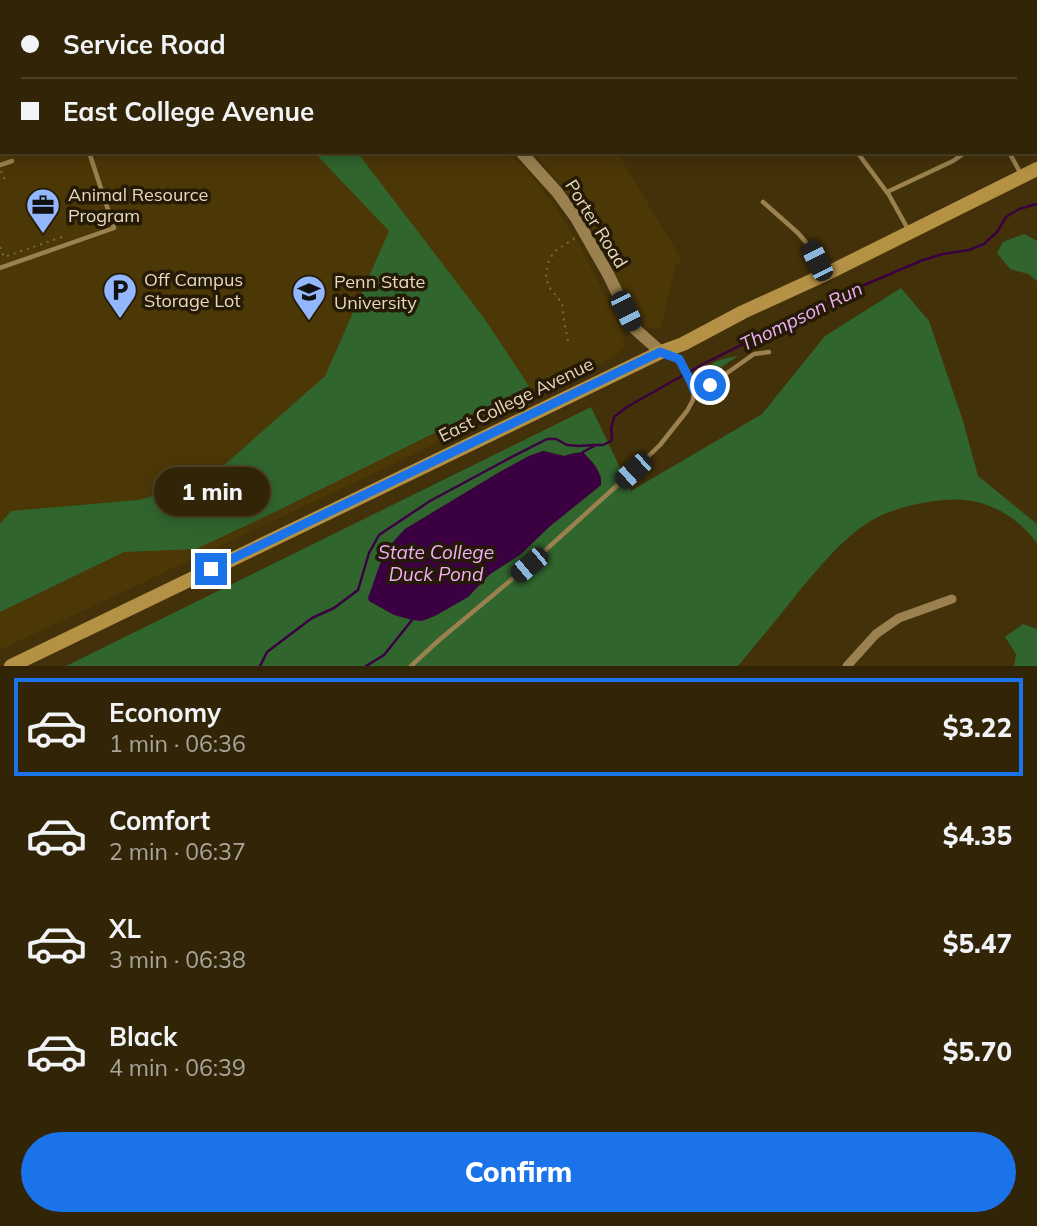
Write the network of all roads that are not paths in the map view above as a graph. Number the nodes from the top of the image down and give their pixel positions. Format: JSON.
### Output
{"nodes":[{"id":1,"x":90,"y":154,"type":"edge"},
{"id":2,"x":523,"y":154,"type":"edge"},
{"id":3,"x":858,"y":154,"type":"edge"},
{"id":4,"x":964,"y":154,"type":"edge"},
{"id":5,"x":1010,"y":154,"type":"edge"},
{"id":6,"x":12,"y":161,"type":"dead end"},
{"id":7,"x":0,"y":166,"type":"edge"},
{"id":8,"x":1037,"y":169,"type":"edge"},
{"id":9,"x":1022,"y":176,"type":"junction"},
{"id":10,"x":887,"y":192,"type":"junction"},
{"id":11,"x":763,"y":202,"type":"dead end"},
{"id":12,"x":910,"y":232,"type":"junction"},
{"id":13,"x":0,"y":268,"type":"edge"},
{"id":14,"x":824,"y":275,"type":"junction"},
{"id":15,"x":660,"y":352,"type":"junction"},
{"id":16,"x":769,"y":352,"type":"dead end"},
{"id":17,"x":694,"y":390,"type":"junction"},
{"id":18,"x":952,"y":598,"type":"dead end"},
{"id":19,"x":11,"y":666,"type":"edge"},
{"id":20,"x":411,"y":666,"type":"edge"},
{"id":21,"x":847,"y":666,"type":"edge"}],
"edges":[{"from":1,"to":13,"type":"lane"},
{"from":2,"to":15,"type":"street","name":"Porter Road"},
{"from":3,"to":10,"type":"lane"},
{"from":4,"to":10,"type":"lane"},
{"from":5,"to":9,"type":"lane"},
{"from":6,"to":7,"type":"lane"},
{"from":8,"to":9,"type":"main road","name":"East College Avenue"},
{"from":9,"to":12,"type":"main road","name":"East College Avenue"},
{"from":10,"to":12,"type":"lane"},
{"from":11,"to":14,"type":"lane"},
{"from":12,"to":14,"type":"main road","name":"East College Avenue"},
{"from":14,"to":15,"type":"main road","name":"East College Avenue"},
{"from":15,"to":17,"type":"lane"},
{"from":15,"to":19,"type":"main road","name":"East College Avenue"},
{"from":16,"to":17,"type":"lane"},
{"from":17,"to":20,"type":"lane"},
{"from":18,"to":21,"type":"street"}]}
